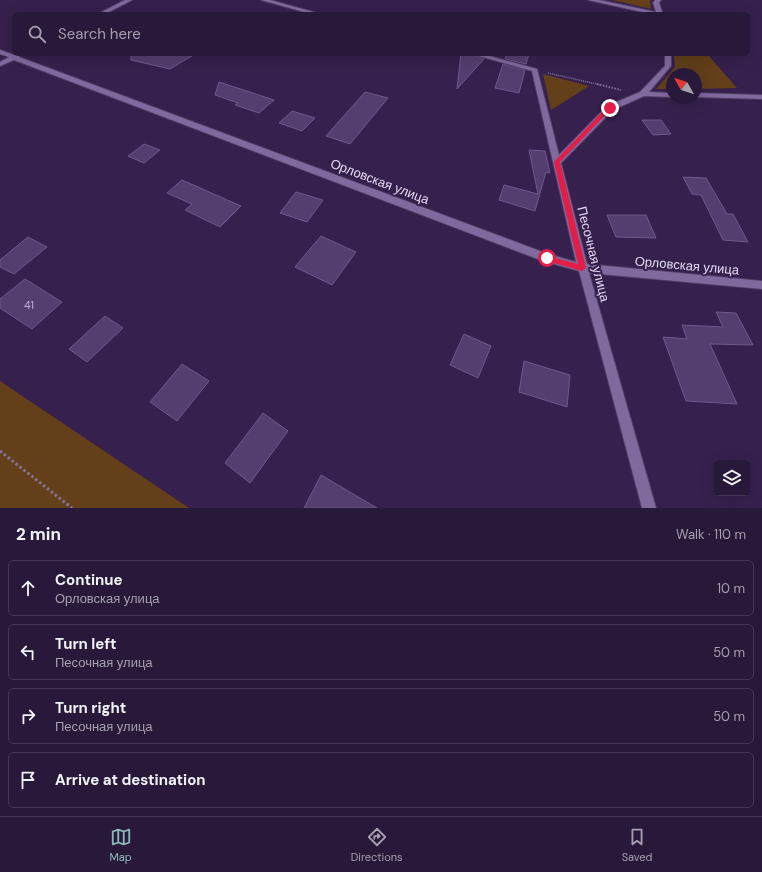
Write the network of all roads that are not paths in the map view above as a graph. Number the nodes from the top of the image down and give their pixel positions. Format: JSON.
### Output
{"nodes":[{"id":1,"x":129,"y":0,"type":"edge"},
{"id":2,"x":264,"y":0,"type":"edge"},
{"id":3,"x":591,"y":0,"type":"edge"},
{"id":4,"x":658,"y":0,"type":"edge"},
{"id":5,"x":105,"y":12,"type":"edge"},
{"id":6,"x":310,"y":12,"type":"edge"},
{"id":7,"x":650,"y":12,"type":"edge"},
{"id":8,"x":659,"y":12,"type":"edge"},
{"id":9,"x":0,"y":52,"type":"edge"},
{"id":10,"x":12,"y":55,"type":"edge"},
{"id":11,"x":18,"y":56,"type":"edge"},
{"id":12,"x":483,"y":56,"type":"edge"},
{"id":13,"x":668,"y":56,"type":"edge"},
{"id":14,"x":0,"y":64,"type":"edge"},
{"id":15,"x":643,"y":94,"type":"junction"},
{"id":16,"x":666,"y":95,"type":"edge"},
{"id":17,"x":702,"y":95,"type":"edge"},
{"id":18,"x":762,"y":97,"type":"edge"},
{"id":19,"x":557,"y":162,"type":"junction"},
{"id":20,"x":582,"y":268,"type":"junction"},
{"id":21,"x":762,"y":285,"type":"edge"},
{"id":22,"x":649,"y":508,"type":"edge"}],
"edges":[{"from":1,"to":5,"type":"street"},
{"from":2,"to":6,"type":"street"},
{"from":3,"to":7,"type":"street"},
{"from":4,"to":8,"type":"street"},
{"from":9,"to":10,"type":"street","name":"Орловская улица"},
{"from":11,"to":14,"type":"street"},
{"from":11,"to":20,"type":"street","name":"Орловская улица"},
{"from":12,"to":19,"type":"street","name":"Песочная улица"},
{"from":13,"to":15,"type":"street"},
{"from":15,"to":16,"type":"street"},
{"from":15,"to":19,"type":"street"},
{"from":17,"to":18,"type":"street"},
{"from":19,"to":20,"type":"street","name":"Песочная улица"},
{"from":20,"to":21,"type":"street","name":"Орловская улица"},
{"from":20,"to":22,"type":"street","name":"Песочная улица"}]}
